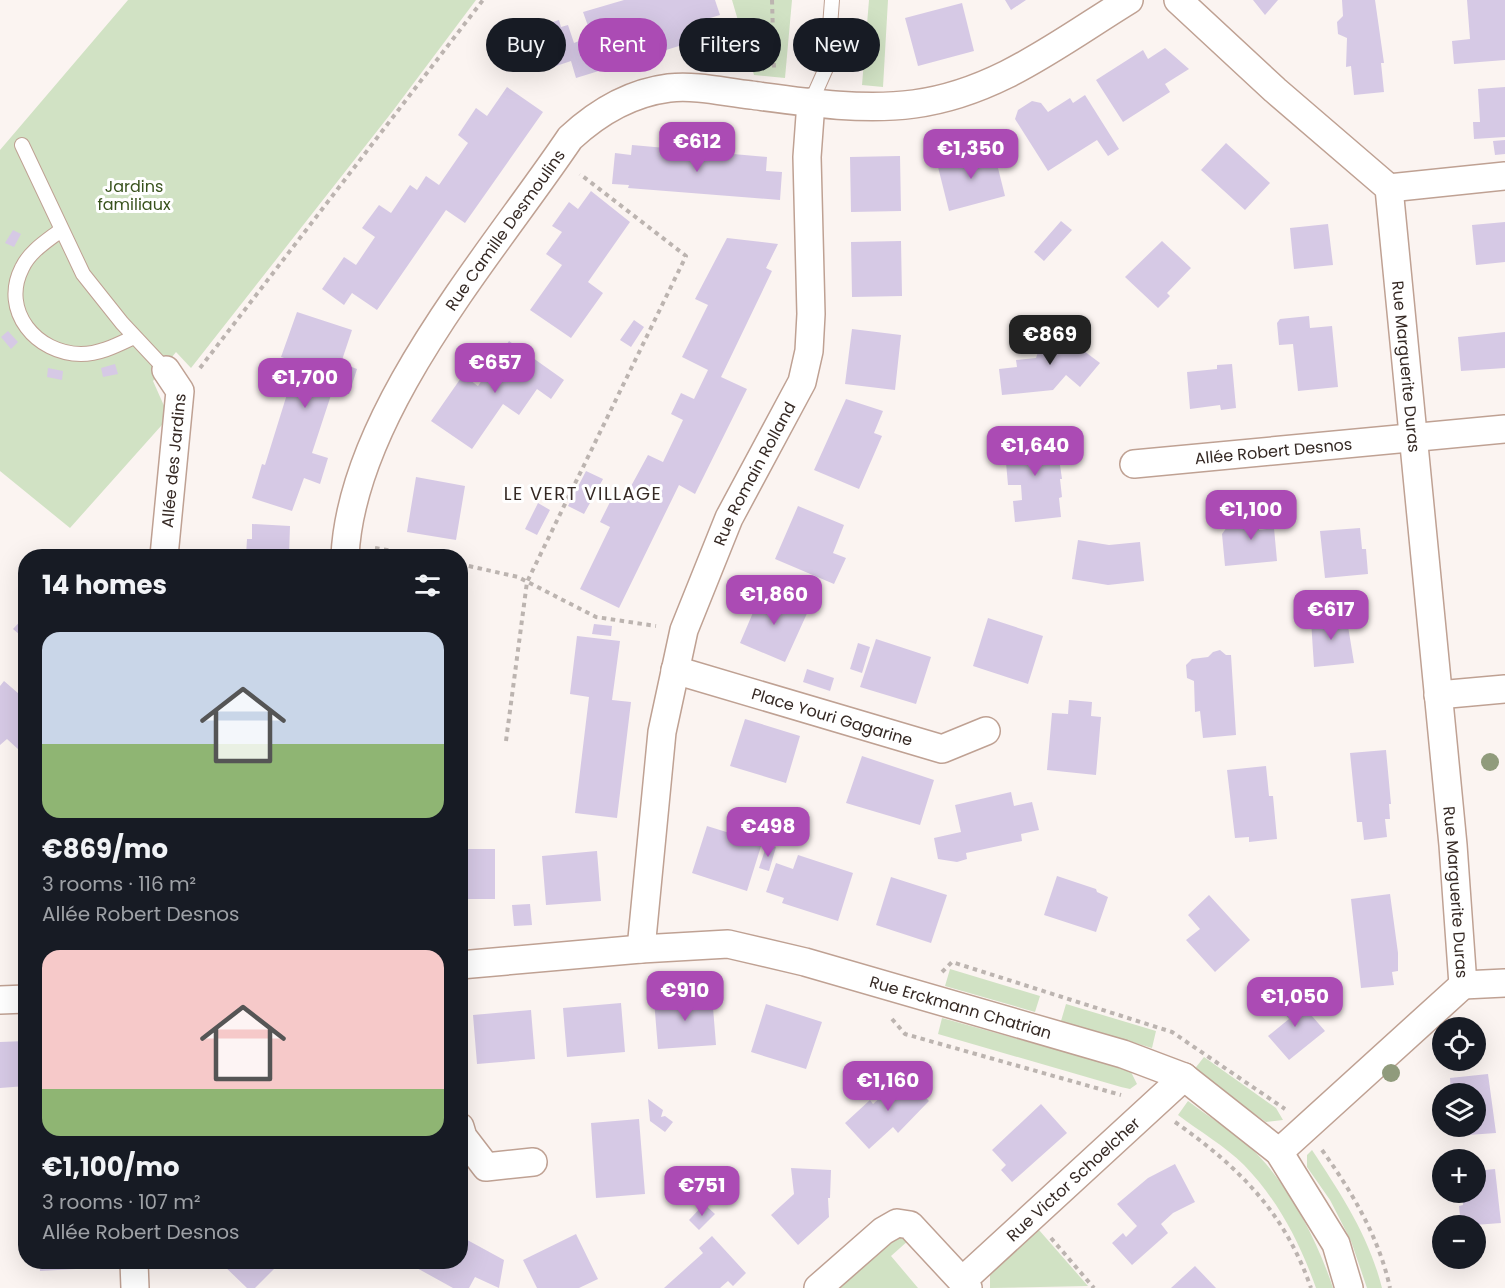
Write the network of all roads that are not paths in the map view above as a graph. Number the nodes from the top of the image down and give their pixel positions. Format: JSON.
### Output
{"nodes":[{"id":1,"x":832,"y":0,"type":"edge"},
{"id":2,"x":1129,"y":0,"type":"edge"},
{"id":3,"x":1178,"y":0,"type":"edge"},
{"id":4,"x":811,"y":102,"type":"junction"},
{"id":5,"x":22,"y":146,"type":"dead end"},
{"id":6,"x":1505,"y":176,"type":"edge"},
{"id":7,"x":1389,"y":188,"type":"junction"},
{"id":8,"x":61,"y":230,"type":"junction"},
{"id":9,"x":134,"y":337,"type":"junction"},
{"id":10,"x":173,"y":381,"type":"joint"},
{"id":11,"x":1505,"y":429,"type":"edge"},
{"id":12,"x":1412,"y":438,"type":"junction"},
{"id":13,"x":1134,"y":464,"type":"dead end"},
{"id":14,"x":164,"y":549,"type":"edge"},
{"id":15,"x":345,"y":549,"type":"edge"},
{"id":16,"x":675,"y":670,"type":"junction"},
{"id":17,"x":1505,"y":688,"type":"edge"},
{"id":18,"x":1438,"y":695,"type":"junction"},
{"id":19,"x":986,"y":730,"type":"dead end"},
{"id":20,"x":640,"y":949,"type":"junction"},
{"id":21,"x":468,"y":964,"type":"edge"},
{"id":22,"x":1505,"y":983,"type":"edge"},
{"id":23,"x":1463,"y":985,"type":"junction"},
{"id":24,"x":18,"y":999,"type":"edge"},
{"id":25,"x":0,"y":1000,"type":"edge"},
{"id":26,"x":1184,"y":1077,"type":"junction"},
{"id":27,"x":468,"y":1142,"type":"edge"},
{"id":28,"x":1279,"y":1152,"type":"junction"},
{"id":29,"x":532,"y":1162,"type":"dead end"},
{"id":30,"x":134,"y":1269,"type":"edge"},
{"id":31,"x":965,"y":1284,"type":"edge"},
{"id":32,"x":135,"y":1288,"type":"edge"},
{"id":33,"x":818,"y":1288,"type":"edge"},
{"id":34,"x":1349,"y":1288,"type":"edge"}],
"edges":[{"from":1,"to":4,"type":"lane"},
{"from":2,"to":4,"type":"street","name":"Rue Camille Desmoulins"},
{"from":3,"to":7,"type":"street"},
{"from":4,"to":15,"type":"street","name":"Rue Camille Desmoulins"},
{"from":4,"to":16,"type":"street","name":"Rue Romain Rolland"},
{"from":5,"to":8,"type":"lane"},
{"from":6,"to":7,"type":"street"},
{"from":7,"to":12,"type":"street","name":"Rue Marguerite Duras"},
{"from":8,"to":9,"type":"lane"},
{"from":8,"to":9,"type":"lane"},
{"from":9,"to":10,"type":"lane"},
{"from":10,"to":14,"type":"street","name":"Allée des Jardins"},
{"from":11,"to":12,"type":"street","name":"Allée Robert Desnos"},
{"from":12,"to":13,"type":"street","name":"Allée Robert Desnos"},
{"from":12,"to":18,"type":"street","name":"Rue Marguerite Duras"},
{"from":16,"to":19,"type":"street","name":"Place Youri Gagarine"},
{"from":16,"to":20,"type":"street","name":"Rue Romain Rolland"},
{"from":17,"to":18,"type":"street"},
{"from":18,"to":23,"type":"street","name":"Rue Marguerite Duras"},
{"from":20,"to":21,"type":"street","name":"Rue Erckmann Chatrian"},
{"from":20,"to":26,"type":"street","name":"Rue Erckmann Chatrian"},
{"from":22,"to":23,"type":"street"},
{"from":23,"to":28,"type":"street","name":"Rue Marguerite Duras"},
{"from":24,"to":25,"type":"street"},
{"from":26,"to":28,"type":"street","name":"Rue Erckmann Chatrian"},
{"from":26,"to":31,"type":"street","name":"Rue Victor Schoelcher"},
{"from":27,"to":29,"type":"street"},
{"from":28,"to":34,"type":"street","name":"Rue Erckmann Chatrian"},
{"from":30,"to":32,"type":"street"},
{"from":31,"to":33,"type":"street","name":"Rue Victor Schoelcher"}]}
